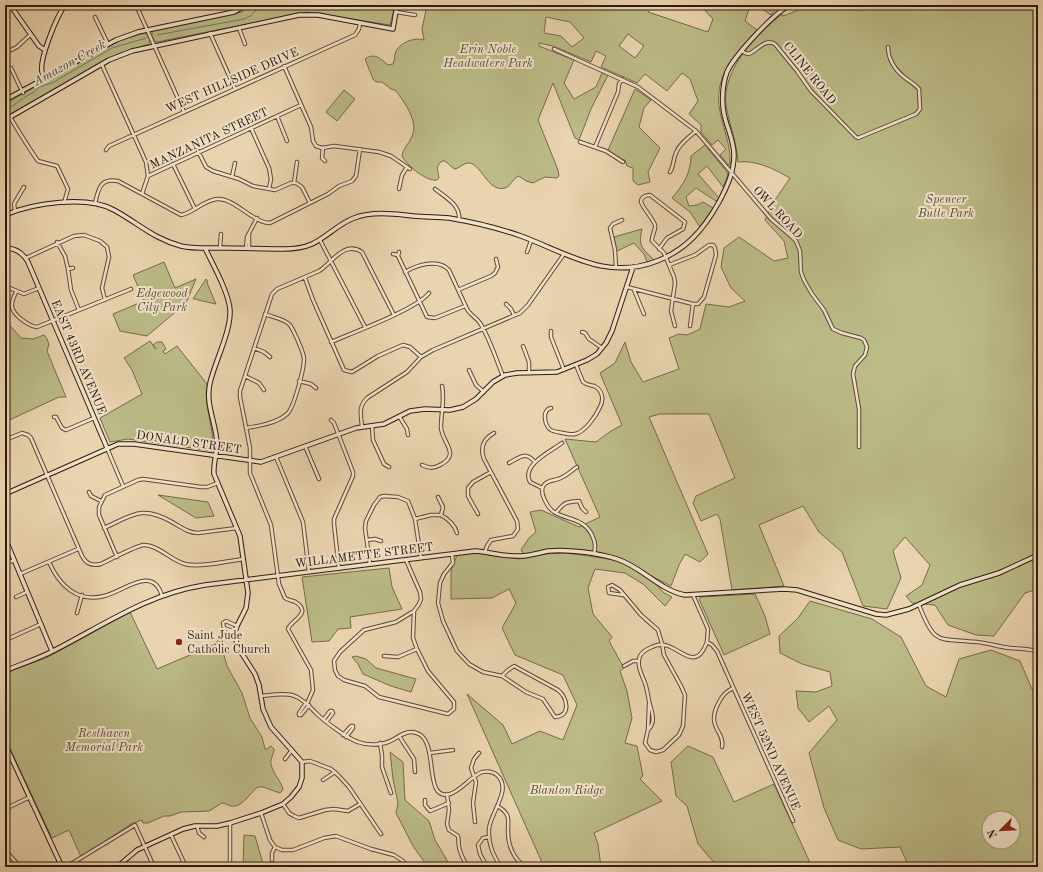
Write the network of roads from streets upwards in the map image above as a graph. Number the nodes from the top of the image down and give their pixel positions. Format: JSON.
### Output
{"nodes":[{"id":1,"x":10,"y":5,"type":"edge"},
{"id":2,"x":64,"y":5,"type":"edge"},
{"id":3,"x":150,"y":5,"type":"edge"},
{"id":4,"x":246,"y":5,"type":"edge"},
{"id":5,"x":397,"y":5,"type":"edge"},
{"id":6,"x":790,"y":5,"type":"edge"},
{"id":7,"x":136,"y":6,"type":"edge"},
{"id":8,"x":396,"y":12,"type":"junction"},
{"id":9,"x":415,"y":15,"type":"dead end"},
{"id":10,"x":96,"y":17,"type":"dead end"},
{"id":11,"x":360,"y":23,"type":"junction"},
{"id":12,"x":239,"y":28,"type":"junction"},
{"id":13,"x":147,"y":31,"type":"junction"},
{"id":14,"x":30,"y":34,"type":"junction"},
{"id":15,"x":210,"y":34,"type":"junction"},
{"id":16,"x":108,"y":44,"type":"junction"},
{"id":17,"x":245,"y":44,"type":"dead end"},
{"id":18,"x":154,"y":45,"type":"junction"},
{"id":19,"x":888,"y":47,"type":"dead end"},
{"id":20,"x":554,"y":49,"type":"dead end"},
{"id":21,"x":45,"y":50,"type":"junction"},
{"id":22,"x":742,"y":51,"type":"junction"},
{"id":23,"x":5,"y":53,"type":"edge"},
{"id":24,"x":102,"y":65,"type":"junction"},
{"id":25,"x":284,"y":66,"type":"junction"},
{"id":26,"x":11,"y":68,"type":"dead end"},
{"id":27,"x":45,"y":78,"type":"junction"},
{"id":28,"x":622,"y":79,"type":"junction"},
{"id":29,"x":235,"y":89,"type":"junction"},
{"id":30,"x":22,"y":92,"type":"junction"},
{"id":31,"x":5,"y":100,"type":"edge"},
{"id":32,"x":301,"y":105,"type":"junction"},
{"id":33,"x":184,"y":112,"type":"junction"},
{"id":34,"x":277,"y":116,"type":"junction"},
{"id":35,"x":10,"y":117,"type":"junction"},
{"id":36,"x":5,"y":120,"type":"edge"},
{"id":37,"x":251,"y":128,"type":"junction"},
{"id":38,"x":696,"y":131,"type":"junction"},
{"id":39,"x":134,"y":135,"type":"junction"},
{"id":40,"x":287,"y":141,"type":"dead end"},
{"id":41,"x":580,"y":142,"type":"dead end"},
{"id":42,"x":595,"y":147,"type":"junction"},
{"id":43,"x":323,"y":148,"type":"junction"},
{"id":44,"x":360,"y":149,"type":"junction"},
{"id":45,"x":106,"y":150,"type":"dead end"},
{"id":46,"x":198,"y":152,"type":"junction"},
{"id":47,"x":325,"y":161,"type":"dead end"},
{"id":48,"x":297,"y":162,"type":"dead end"},
{"id":49,"x":623,"y":162,"type":"dead end"},
{"id":50,"x":235,"y":163,"type":"dead end"},
{"id":51,"x":173,"y":164,"type":"junction"},
{"id":52,"x":670,"y":172,"type":"dead end"},
{"id":53,"x":732,"y":173,"type":"junction"},
{"id":54,"x":148,"y":176,"type":"junction"},
{"id":55,"x":232,"y":177,"type":"junction"},
{"id":56,"x":294,"y":183,"type":"junction"},
{"id":57,"x":24,"y":187,"type":"dead end"},
{"id":58,"x":269,"y":189,"type":"junction"},
{"id":59,"x":399,"y":189,"type":"dead end"},
{"id":60,"x":435,"y":189,"type":"dead end"},
{"id":61,"x":142,"y":194,"type":"junction"},
{"id":62,"x":310,"y":202,"type":"junction"},
{"id":63,"x":64,"y":203,"type":"junction"},
{"id":64,"x":95,"y":203,"type":"junction"},
{"id":65,"x":195,"y":209,"type":"junction"},
{"id":66,"x":15,"y":211,"type":"junction"},
{"id":67,"x":5,"y":215,"type":"edge"},
{"id":68,"x":257,"y":218,"type":"junction"},
{"id":69,"x":459,"y":220,"type":"junction"},
{"id":70,"x":622,"y":220,"type":"dead end"},
{"id":71,"x":221,"y":234,"type":"dead end"},
{"id":72,"x":320,"y":240,"type":"junction"},
{"id":73,"x":531,"y":241,"type":"junction"},
{"id":74,"x":57,"y":242,"type":"junction"},
{"id":75,"x":5,"y":248,"type":"edge"},
{"id":76,"x":205,"y":248,"type":"junction"},
{"id":77,"x":220,"y":248,"type":"junction"},
{"id":78,"x":248,"y":248,"type":"junction"},
{"id":79,"x":660,"y":249,"type":"junction"},
{"id":80,"x":527,"y":252,"type":"dead end"},
{"id":81,"x":393,"y":254,"type":"dead end"},
{"id":82,"x":564,"y":254,"type":"junction"},
{"id":83,"x":26,"y":258,"type":"junction"},
{"id":84,"x":666,"y":258,"type":"junction"},
{"id":85,"x":496,"y":259,"type":"dead end"},
{"id":86,"x":331,"y":261,"type":"junction"},
{"id":87,"x":669,"y":265,"type":"junction"},
{"id":88,"x":633,"y":267,"type":"junction"},
{"id":89,"x":73,"y":268,"type":"dead end"},
{"id":90,"x":616,"y":268,"type":"junction"},
{"id":91,"x":68,"y":269,"type":"junction"},
{"id":92,"x":405,"y":272,"type":"junction"},
{"id":93,"x":305,"y":278,"type":"junction"},
{"id":94,"x":5,"y":286,"type":"edge"},
{"id":95,"x":626,"y":286,"type":"junction"},
{"id":96,"x":40,"y":288,"type":"junction"},
{"id":97,"x":131,"y":289,"type":"dead end"},
{"id":98,"x":634,"y":289,"type":"junction"},
{"id":99,"x":458,"y":290,"type":"junction"},
{"id":100,"x":16,"y":292,"type":"junction"},
{"id":101,"x":429,"y":293,"type":"dead end"},
{"id":102,"x":673,"y":299,"type":"junction"},
{"id":103,"x":105,"y":300,"type":"junction"},
{"id":104,"x":419,"y":301,"type":"junction"},
{"id":105,"x":506,"y":304,"type":"dead end"},
{"id":106,"x":693,"y":304,"type":"junction"},
{"id":107,"x":465,"y":306,"type":"junction"},
{"id":108,"x":78,"y":310,"type":"junction"},
{"id":109,"x":265,"y":314,"type":"junction"},
{"id":110,"x":394,"y":314,"type":"junction"},
{"id":111,"x":644,"y":314,"type":"dead end"},
{"id":112,"x":514,"y":315,"type":"junction"},
{"id":113,"x":53,"y":320,"type":"junction"},
{"id":114,"x":675,"y":326,"type":"dead end"},
{"id":115,"x":690,"y":326,"type":"dead end"},
{"id":116,"x":365,"y":327,"type":"junction"},
{"id":117,"x":483,"y":329,"type":"junction"},
{"id":118,"x":551,"y":331,"type":"dead end"},
{"id":119,"x":582,"y":332,"type":"dead end"},
{"id":120,"x":331,"y":342,"type":"junction"},
{"id":121,"x":523,"y":346,"type":"dead end"},
{"id":122,"x":254,"y":348,"type":"junction"},
{"id":123,"x":602,"y":348,"type":"junction"},
{"id":124,"x":270,"y":357,"type":"dead end"},
{"id":125,"x":421,"y":357,"type":"junction"},
{"id":126,"x":576,"y":365,"type":"junction"},
{"id":127,"x":469,"y":370,"type":"dead end"},
{"id":128,"x":564,"y":370,"type":"junction"},
{"id":129,"x":529,"y":372,"type":"junction"},
{"id":130,"x":245,"y":376,"type":"junction"},
{"id":131,"x":503,"y":376,"type":"junction"},
{"id":132,"x":299,"y":381,"type":"junction"},
{"id":133,"x":442,"y":386,"type":"dead end"},
{"id":134,"x":316,"y":388,"type":"dead end"},
{"id":135,"x":264,"y":390,"type":"dead end"},
{"id":136,"x":484,"y":392,"type":"junction"},
{"id":137,"x":551,"y":408,"type":"dead end"},
{"id":138,"x":443,"y":410,"type":"junction"},
{"id":139,"x":54,"y":416,"type":"dead end"},
{"id":140,"x":399,"y":416,"type":"junction"},
{"id":141,"x":94,"y":418,"type":"junction"},
{"id":142,"x":331,"y":420,"type":"dead end"},
{"id":143,"x":372,"y":426,"type":"junction"},
{"id":144,"x":362,"y":427,"type":"junction"},
{"id":145,"x":246,"y":428,"type":"junction"},
{"id":146,"x":494,"y":433,"type":"dead end"},
{"id":147,"x":338,"y":434,"type":"junction"},
{"id":148,"x":408,"y":435,"type":"dead end"},
{"id":149,"x":5,"y":440,"type":"edge"},
{"id":150,"x":562,"y":443,"type":"dead end"},
{"id":151,"x":305,"y":446,"type":"junction"},
{"id":152,"x":859,"y":447,"type":"dead end"},
{"id":153,"x":107,"y":448,"type":"junction"},
{"id":154,"x":215,"y":456,"type":"junction"},
{"id":155,"x":276,"y":457,"type":"junction"},
{"id":156,"x":250,"y":461,"type":"junction"},
{"id":157,"x":535,"y":462,"type":"junction"},
{"id":158,"x":509,"y":463,"type":"dead end"},
{"id":159,"x":422,"y":465,"type":"dead end"},
{"id":160,"x":390,"y":467,"type":"dead end"},
{"id":161,"x":576,"y":467,"type":"dead end"},
{"id":162,"x":491,"y":472,"type":"junction"},
{"id":163,"x":47,"y":475,"type":"junction"},
{"id":164,"x":319,"y":479,"type":"dead end"},
{"id":165,"x":218,"y":483,"type":"junction"},
{"id":166,"x":123,"y":486,"type":"junction"},
{"id":167,"x":542,"y":488,"type":"junction"},
{"id":168,"x":89,"y":492,"type":"dead end"},
{"id":169,"x":5,"y":494,"type":"edge"},
{"id":170,"x":438,"y":497,"type":"dead end"},
{"id":171,"x":101,"y":501,"type":"junction"},
{"id":172,"x":586,"y":512,"type":"dead end"},
{"id":173,"x":556,"y":513,"type":"junction"},
{"id":174,"x":478,"y":514,"type":"dead end"},
{"id":175,"x":441,"y":516,"type":"junction"},
{"id":176,"x":415,"y":519,"type":"junction"},
{"id":177,"x":104,"y":528,"type":"junction"},
{"id":178,"x":237,"y":528,"type":"junction"},
{"id":179,"x":457,"y":533,"type":"dead end"},
{"id":180,"x":5,"y":538,"type":"edge"},
{"id":181,"x":367,"y":540,"type":"junction"},
{"id":182,"x":381,"y":541,"type":"dead end"},
{"id":183,"x":78,"y":549,"type":"junction"},
{"id":184,"x":485,"y":552,"type":"junction"},
{"id":185,"x":594,"y":554,"type":"junction"},
{"id":186,"x":452,"y":555,"type":"junction"},
{"id":187,"x":1038,"y":555,"type":"edge"},
{"id":188,"x":117,"y":557,"type":"junction"},
{"id":189,"x":421,"y":558,"type":"junction"},
{"id":190,"x":244,"y":559,"type":"junction"},
{"id":191,"x":14,"y":560,"type":"junction"},
{"id":192,"x":406,"y":560,"type":"junction"},
{"id":193,"x":49,"y":562,"type":"junction"},
{"id":194,"x":5,"y":564,"type":"edge"},
{"id":195,"x":370,"y":565,"type":"junction"},
{"id":196,"x":339,"y":569,"type":"junction"},
{"id":197,"x":309,"y":573,"type":"junction"},
{"id":198,"x":20,"y":574,"type":"junction"},
{"id":199,"x":278,"y":576,"type":"junction"},
{"id":200,"x":247,"y":580,"type":"junction"},
{"id":201,"x":27,"y":592,"type":"junction"},
{"id":202,"x":623,"y":594,"type":"junction"},
{"id":203,"x":82,"y":596,"type":"junction"},
{"id":204,"x":162,"y":596,"type":"junction"},
{"id":205,"x":693,"y":596,"type":"junction"},
{"id":206,"x":16,"y":597,"type":"dead end"},
{"id":207,"x":919,"y":605,"type":"junction"},
{"id":208,"x":414,"y":611,"type":"junction"},
{"id":209,"x":76,"y":614,"type":"dead end"},
{"id":210,"x":408,"y":615,"type":"junction"},
{"id":211,"x":414,"y":619,"type":"junction"},
{"id":212,"x":41,"y":624,"type":"junction"},
{"id":213,"x":237,"y":626,"type":"junction"},
{"id":214,"x":235,"y":632,"type":"junction"},
{"id":215,"x":5,"y":637,"type":"edge"},
{"id":216,"x":707,"y":642,"type":"junction"},
{"id":217,"x":662,"y":644,"type":"junction"},
{"id":218,"x":417,"y":649,"type":"junction"},
{"id":219,"x":52,"y":651,"type":"junction"},
{"id":220,"x":1038,"y":652,"type":"edge"},
{"id":221,"x":384,"y":656,"type":"dead end"},
{"id":222,"x":638,"y":661,"type":"junction"},
{"id":223,"x":624,"y":666,"type":"dead end"},
{"id":224,"x":5,"y":671,"type":"edge"},
{"id":225,"x":502,"y":676,"type":"junction"},
{"id":226,"x":733,"y":688,"type":"junction"},
{"id":227,"x":262,"y":696,"type":"junction"},
{"id":228,"x":307,"y":704,"type":"junction"},
{"id":229,"x":399,"y":736,"type":"junction"},
{"id":230,"x":380,"y":743,"type":"junction"},
{"id":231,"x":5,"y":744,"type":"edge"},
{"id":232,"x":722,"y":747,"type":"dead end"},
{"id":233,"x":292,"y":750,"type":"junction"},
{"id":234,"x":453,"y":750,"type":"dead end"},
{"id":235,"x":430,"y":753,"type":"junction"},
{"id":236,"x":479,"y":753,"type":"dead end"},
{"id":237,"x":285,"y":759,"type":"dead end"},
{"id":238,"x":302,"y":762,"type":"junction"},
{"id":239,"x":335,"y":772,"type":"junction"},
{"id":240,"x":415,"y":772,"type":"dead end"},
{"id":241,"x":474,"y":776,"type":"junction"},
{"id":242,"x":324,"y":780,"type":"dead end"},
{"id":243,"x":391,"y":793,"type":"dead end"},
{"id":244,"x":447,"y":794,"type":"junction"},
{"id":245,"x":30,"y":797,"type":"junction"},
{"id":246,"x":425,"y":800,"type":"dead end"},
{"id":247,"x":448,"y":803,"type":"junction"},
{"id":248,"x":283,"y":804,"type":"junction"},
{"id":249,"x":360,"y":804,"type":"junction"},
{"id":250,"x":497,"y":806,"type":"junction"},
{"id":251,"x":5,"y":809,"type":"edge"},
{"id":252,"x":262,"y":813,"type":"junction"},
{"id":253,"x":793,"y":821,"type":"dead end"},
{"id":254,"x":475,"y":822,"type":"dead end"},
{"id":255,"x":230,"y":823,"type":"junction"},
{"id":256,"x":197,"y":826,"type":"junction"},
{"id":257,"x":171,"y":834,"type":"junction"},
{"id":258,"x":381,"y":834,"type":"dead end"},
{"id":259,"x":204,"y":837,"type":"dead end"},
{"id":260,"x":489,"y":837,"type":"junction"},
{"id":261,"x":145,"y":847,"type":"junction"},
{"id":262,"x":275,"y":847,"type":"junction"},
{"id":263,"x":5,"y":850,"type":"edge"},
{"id":264,"x":272,"y":860,"type":"dead end"},
{"id":265,"x":20,"y":867,"type":"edge"},
{"id":266,"x":62,"y":867,"type":"edge"},
{"id":267,"x":66,"y":867,"type":"edge"},
{"id":268,"x":117,"y":867,"type":"edge"},
{"id":269,"x":154,"y":867,"type":"edge"},
{"id":270,"x":186,"y":867,"type":"edge"},
{"id":271,"x":230,"y":867,"type":"edge"},
{"id":272,"x":407,"y":867,"type":"edge"},
{"id":273,"x":469,"y":867,"type":"edge"},
{"id":274,"x":487,"y":867,"type":"edge"},
{"id":275,"x":501,"y":867,"type":"edge"},
{"id":276,"x":525,"y":867,"type":"edge"}],
"edges":[{"from":1,"to":14,"type":"street"},
{"from":2,"to":21,"type":"street"},
{"from":3,"to":7,"type":"street"},
{"from":4,"to":13,"type":"street"},
{"from":5,"to":8,"type":"street"},
{"from":6,"to":22,"type":"street"},
{"from":7,"to":13,"type":"street"},
{"from":8,"to":9,"type":"street"},
{"from":8,"to":11,"type":"street"},
{"from":10,"to":16,"type":"street"},
{"from":11,"to":12,"type":"street"},
{"from":11,"to":25,"type":"street","name":"WEST HILLSIDE DRIVE"},
{"from":12,"to":15,"type":"street"},
{"from":12,"to":17,"type":"street"},
{"from":13,"to":16,"type":"street"},
{"from":13,"to":18,"type":"street"},
{"from":14,"to":21,"type":"street"},
{"from":14,"to":23,"type":"street"},
{"from":15,"to":18,"type":"street"},
{"from":15,"to":29,"type":"street"},
{"from":16,"to":27,"type":"street"},
{"from":18,"to":24,"type":"street"},
{"from":18,"to":33,"type":"street"},
{"from":19,"to":22,"type":"street","name":"CLINE ROAD"},
{"from":20,"to":28,"type":"street"},
{"from":21,"to":27,"type":"street"},
{"from":22,"to":53,"type":"street"},
{"from":24,"to":35,"type":"street"},
{"from":24,"to":39,"type":"street"},
{"from":25,"to":29,"type":"street","name":"WEST HILLSIDE DRIVE"},
{"from":25,"to":32,"type":"street"},
{"from":26,"to":30,"type":"street"},
{"from":27,"to":30,"type":"street"},
{"from":28,"to":38,"type":"street"},
{"from":28,"to":42,"type":"street"},
{"from":29,"to":33,"type":"street","name":"WEST HILLSIDE DRIVE"},
{"from":30,"to":31,"type":"street"},
{"from":32,"to":34,"type":"street","name":"MANZANITA STREET"},
{"from":32,"to":43,"type":"street"},
{"from":33,"to":39,"type":"street","name":"WEST HILLSIDE DRIVE"},
{"from":34,"to":37,"type":"street","name":"MANZANITA STREET"},
{"from":34,"to":40,"type":"street","name":"MANZANITA STREET"},
{"from":35,"to":36,"type":"street"},
{"from":35,"to":63,"type":"street"},
{"from":37,"to":46,"type":"street","name":"MANZANITA STREET"},
{"from":37,"to":58,"type":"street"},
{"from":38,"to":52,"type":"street"},
{"from":38,"to":53,"type":"street"},
{"from":39,"to":45,"type":"street","name":"WEST HILLSIDE DRIVE"},
{"from":39,"to":54,"type":"street"},
{"from":41,"to":42,"type":"street"},
{"from":42,"to":49,"type":"street"},
{"from":43,"to":44,"type":"street"},
{"from":43,"to":47,"type":"street"},
{"from":44,"to":59,"type":"street"},
{"from":44,"to":62,"type":"street"},
{"from":46,"to":51,"type":"street","name":"MANZANITA STREET"},
{"from":46,"to":55,"type":"street"},
{"from":48,"to":56,"type":"street"},
{"from":50,"to":55,"type":"street"},
{"from":51,"to":54,"type":"street","name":"MANZANITA STREET"},
{"from":51,"to":65,"type":"street"},
{"from":53,"to":84,"type":"street"},
{"from":53,"to":152,"type":"street","name":"OWL ROAD"},
{"from":54,"to":61,"type":"street"},
{"from":55,"to":58,"type":"street"},
{"from":56,"to":58,"type":"street"},
{"from":56,"to":62,"type":"street"},
{"from":57,"to":66,"type":"street"},
{"from":60,"to":69,"type":"street"},
{"from":61,"to":64,"type":"street"},
{"from":61,"to":65,"type":"street"},
{"from":62,"to":68,"type":"street"},
{"from":63,"to":64,"type":"street"},
{"from":63,"to":66,"type":"street"},
{"from":64,"to":76,"type":"street"},
{"from":65,"to":68,"type":"street"},
{"from":66,"to":67,"type":"street"},
{"from":68,"to":78,"type":"street"},
{"from":69,"to":72,"type":"street"},
{"from":69,"to":73,"type":"street"},
{"from":70,"to":90,"type":"street"},
{"from":71,"to":77,"type":"street"},
{"from":72,"to":78,"type":"street"},
{"from":72,"to":86,"type":"street"},
{"from":73,"to":80,"type":"street"},
{"from":73,"to":82,"type":"street"},
{"from":74,"to":83,"type":"street"},
{"from":74,"to":91,"type":"street"},
{"from":74,"to":103,"type":"street"},
{"from":75,"to":83,"type":"street"},
{"from":76,"to":77,"type":"street"},
{"from":76,"to":154,"type":"street"},
{"from":77,"to":78,"type":"street"},
{"from":79,"to":79,"type":"street"},
{"from":79,"to":84,"type":"street"},
{"from":81,"to":92,"type":"street"},
{"from":82,"to":90,"type":"street"},
{"from":82,"to":112,"type":"street"},
{"from":83,"to":96,"type":"street","name":"EAST 43RD AVENUE"},
{"from":84,"to":87,"type":"street"},
{"from":84,"to":88,"type":"street"},
{"from":85,"to":99,"type":"street"},
{"from":86,"to":93,"type":"street"},
{"from":86,"to":110,"type":"street"},
{"from":86,"to":116,"type":"street"},
{"from":87,"to":102,"type":"street"},
{"from":87,"to":106,"type":"street"},
{"from":88,"to":90,"type":"street"},
{"from":88,"to":95,"type":"street","name":"DONALD STREET"},
{"from":89,"to":91,"type":"street"},
{"from":91,"to":108,"type":"street"},
{"from":92,"to":99,"type":"street"},
{"from":92,"to":104,"type":"street"},
{"from":93,"to":109,"type":"street"},
{"from":93,"to":120,"type":"street"},
{"from":94,"to":100,"type":"street"},
{"from":95,"to":98,"type":"street"},
{"from":95,"to":123,"type":"street","name":"DONALD STREET"},
{"from":96,"to":100,"type":"street"},
{"from":96,"to":113,"type":"street","name":"EAST 43RD AVENUE"},
{"from":97,"to":103,"type":"street"},
{"from":98,"to":102,"type":"street"},
{"from":98,"to":111,"type":"street"},
{"from":99,"to":107,"type":"street"},
{"from":100,"to":113,"type":"street"},
{"from":101,"to":104,"type":"street"},
{"from":102,"to":106,"type":"street"},
{"from":102,"to":114,"type":"street"},
{"from":103,"to":108,"type":"street"},
{"from":104,"to":107,"type":"street"},
{"from":104,"to":110,"type":"street"},
{"from":105,"to":112,"type":"street"},
{"from":106,"to":115,"type":"street"},
{"from":107,"to":117,"type":"street"},
{"from":108,"to":113,"type":"street"},
{"from":109,"to":122,"type":"street"},
{"from":109,"to":132,"type":"street"},
{"from":110,"to":116,"type":"street"},
{"from":112,"to":117,"type":"street"},
{"from":113,"to":141,"type":"street","name":"EAST 43RD AVENUE"},
{"from":116,"to":120,"type":"street"},
{"from":117,"to":125,"type":"street"},
{"from":117,"to":131,"type":"street"},
{"from":118,"to":128,"type":"street"},
{"from":119,"to":123,"type":"street"},
{"from":120,"to":125,"type":"street"},
{"from":121,"to":129,"type":"street"},
{"from":122,"to":124,"type":"street"},
{"from":122,"to":130,"type":"street"},
{"from":123,"to":126,"type":"street","name":"DONALD STREET"},
{"from":125,"to":144,"type":"street"},
{"from":126,"to":128,"type":"street","name":"DONALD STREET"},
{"from":126,"to":137,"type":"street"},
{"from":127,"to":136,"type":"street"},
{"from":128,"to":129,"type":"street","name":"DONALD STREET"},
{"from":129,"to":131,"type":"street","name":"DONALD STREET"},
{"from":130,"to":135,"type":"street"},
{"from":130,"to":145,"type":"street"},
{"from":131,"to":136,"type":"street","name":"DONALD STREET"},
{"from":132,"to":134,"type":"street"},
{"from":132,"to":145,"type":"street"},
{"from":133,"to":138,"type":"street"},
{"from":136,"to":138,"type":"street","name":"DONALD STREET"},
{"from":138,"to":140,"type":"street","name":"DONALD STREET"},
{"from":138,"to":159,"type":"street"},
{"from":139,"to":141,"type":"street"},
{"from":140,"to":143,"type":"street","name":"DONALD STREET"},
{"from":140,"to":148,"type":"street"},
{"from":141,"to":153,"type":"street","name":"EAST 43RD AVENUE"},
{"from":142,"to":147,"type":"street"},
{"from":143,"to":144,"type":"street","name":"DONALD STREET"},
{"from":143,"to":160,"type":"street"},
{"from":144,"to":147,"type":"street","name":"DONALD STREET"},
{"from":145,"to":156,"type":"street"},
{"from":146,"to":162,"type":"street"},
{"from":147,"to":151,"type":"street","name":"DONALD STREET"},
{"from":147,"to":196,"type":"street"},
{"from":149,"to":163,"type":"street"},
{"from":150,"to":157,"type":"street"},
{"from":151,"to":155,"type":"street","name":"DONALD STREET"},
{"from":151,"to":164,"type":"street"},
{"from":153,"to":154,"type":"street","name":"DONALD STREET"},
{"from":153,"to":163,"type":"street","name":"DONALD STREET"},
{"from":153,"to":166,"type":"street","name":"EAST 43RD AVENUE"},
{"from":154,"to":156,"type":"street","name":"DONALD STREET"},
{"from":154,"to":165,"type":"street"},
{"from":155,"to":156,"type":"street","name":"DONALD STREET"},
{"from":155,"to":197,"type":"street"},
{"from":156,"to":199,"type":"street"},
{"from":157,"to":158,"type":"street"},
{"from":157,"to":167,"type":"street"},
{"from":161,"to":167,"type":"street"},
{"from":162,"to":174,"type":"street"},
{"from":162,"to":184,"type":"street"},
{"from":163,"to":169,"type":"street","name":"DONALD STREET"},
{"from":163,"to":183,"type":"street"},
{"from":165,"to":166,"type":"street"},
{"from":165,"to":178,"type":"street"},
{"from":166,"to":171,"type":"street"},
{"from":167,"to":173,"type":"street"},
{"from":168,"to":171,"type":"street"},
{"from":170,"to":175,"type":"street"},
{"from":171,"to":177,"type":"street"},
{"from":172,"to":173,"type":"street"},
{"from":173,"to":185,"type":"street"},
{"from":175,"to":176,"type":"street"},
{"from":175,"to":179,"type":"street"},
{"from":176,"to":181,"type":"street"},
{"from":176,"to":189,"type":"street"},
{"from":177,"to":178,"type":"street"},
{"from":177,"to":188,"type":"street"},
{"from":178,"to":190,"type":"street"},
{"from":180,"to":191,"type":"street"},
{"from":181,"to":182,"type":"street"},
{"from":181,"to":195,"type":"street"},
{"from":183,"to":188,"type":"street"},
{"from":183,"to":193,"type":"street"},
{"from":184,"to":185,"type":"street","name":"WILLAMETTE STREET"},
{"from":184,"to":186,"type":"street","name":"WILLAMETTE STREET"},
{"from":185,"to":205,"type":"street","name":"WILLAMETTE STREET"},
{"from":186,"to":189,"type":"street","name":"WILLAMETTE STREET"},
{"from":186,"to":225,"type":"street"},
{"from":187,"to":207,"type":"street","name":"WILLAMETTE STREET"},
{"from":188,"to":190,"type":"street"},
{"from":189,"to":192,"type":"street","name":"WILLAMETTE STREET"},
{"from":190,"to":200,"type":"street"},
{"from":191,"to":194,"type":"street"},
{"from":191,"to":198,"type":"street"},
{"from":192,"to":195,"type":"street","name":"WILLAMETTE STREET"},
{"from":192,"to":208,"type":"street"},
{"from":193,"to":198,"type":"street"},
{"from":193,"to":203,"type":"street"},
{"from":195,"to":196,"type":"street","name":"WILLAMETTE STREET"},
{"from":196,"to":197,"type":"street","name":"WILLAMETTE STREET"},
{"from":197,"to":199,"type":"street","name":"WILLAMETTE STREET"},
{"from":198,"to":201,"type":"street"},
{"from":199,"to":200,"type":"street","name":"WILLAMETTE STREET"},
{"from":199,"to":228,"type":"street"},
{"from":200,"to":204,"type":"street","name":"WILLAMETTE STREET"},
{"from":200,"to":213,"type":"street"},
{"from":201,"to":206,"type":"street"},
{"from":201,"to":212,"type":"street"},
{"from":202,"to":202,"type":"street"},
{"from":202,"to":217,"type":"street"},
{"from":203,"to":204,"type":"street"},
{"from":203,"to":209,"type":"street"},
{"from":204,"to":219,"type":"street","name":"WILLAMETTE STREET"},
{"from":205,"to":207,"type":"street","name":"WILLAMETTE STREET"},
{"from":205,"to":216,"type":"street"},
{"from":207,"to":220,"type":"street"},
{"from":208,"to":210,"type":"street"},
{"from":208,"to":211,"type":"street"},
{"from":210,"to":211,"type":"street"},
{"from":210,"to":218,"type":"street"},
{"from":211,"to":218,"type":"street"},
{"from":212,"to":215,"type":"street"},
{"from":212,"to":219,"type":"street"},
{"from":213,"to":214,"type":"street"},
{"from":213,"to":214,"type":"street"},
{"from":214,"to":227,"type":"street"},
{"from":216,"to":217,"type":"street"},
{"from":216,"to":226,"type":"street","name":"WEST 52ND AVENUE"},
{"from":217,"to":222,"type":"street"},
{"from":217,"to":222,"type":"street"},
{"from":218,"to":221,"type":"street"},
{"from":219,"to":224,"type":"street","name":"WILLAMETTE STREET"},
{"from":222,"to":223,"type":"street"},
{"from":225,"to":225,"type":"street"},
{"from":226,"to":232,"type":"street","name":"WEST 52ND AVENUE"},
{"from":226,"to":253,"type":"street","name":"WEST 52ND AVENUE"},
{"from":227,"to":228,"type":"street"},
{"from":227,"to":233,"type":"street"},
{"from":228,"to":230,"type":"street"},
{"from":229,"to":230,"type":"street"},
{"from":229,"to":235,"type":"street"},
{"from":229,"to":240,"type":"street"},
{"from":230,"to":243,"type":"street"},
{"from":231,"to":245,"type":"street"},
{"from":233,"to":237,"type":"street"},
{"from":233,"to":238,"type":"street"},
{"from":234,"to":235,"type":"street"},
{"from":235,"to":244,"type":"street"},
{"from":236,"to":241,"type":"street"},
{"from":238,"to":239,"type":"street"},
{"from":238,"to":248,"type":"street"},
{"from":239,"to":242,"type":"street"},
{"from":239,"to":249,"type":"street"},
{"from":241,"to":244,"type":"street"},
{"from":241,"to":250,"type":"street"},
{"from":241,"to":254,"type":"street"},
{"from":244,"to":247,"type":"street"},
{"from":245,"to":251,"type":"street"},
{"from":245,"to":266,"type":"street"},
{"from":246,"to":247,"type":"street"},
{"from":247,"to":273,"type":"street"},
{"from":248,"to":249,"type":"street"},
{"from":248,"to":252,"type":"street"},
{"from":249,"to":258,"type":"street"},
{"from":250,"to":260,"type":"street"},
{"from":250,"to":276,"type":"street"},
{"from":252,"to":255,"type":"street"},
{"from":252,"to":262,"type":"street"},
{"from":255,"to":256,"type":"street"},
{"from":255,"to":271,"type":"street"},
{"from":256,"to":257,"type":"street"},
{"from":256,"to":259,"type":"street"},
{"from":257,"to":261,"type":"street"},
{"from":257,"to":270,"type":"street"},
{"from":260,"to":274,"type":"street"},
{"from":260,"to":275,"type":"street"},
{"from":261,"to":267,"type":"street"},
{"from":261,"to":268,"type":"street"},
{"from":261,"to":269,"type":"street"},
{"from":262,"to":264,"type":"street"},
{"from":262,"to":272,"type":"street"},
{"from":263,"to":265,"type":"street"}]}
